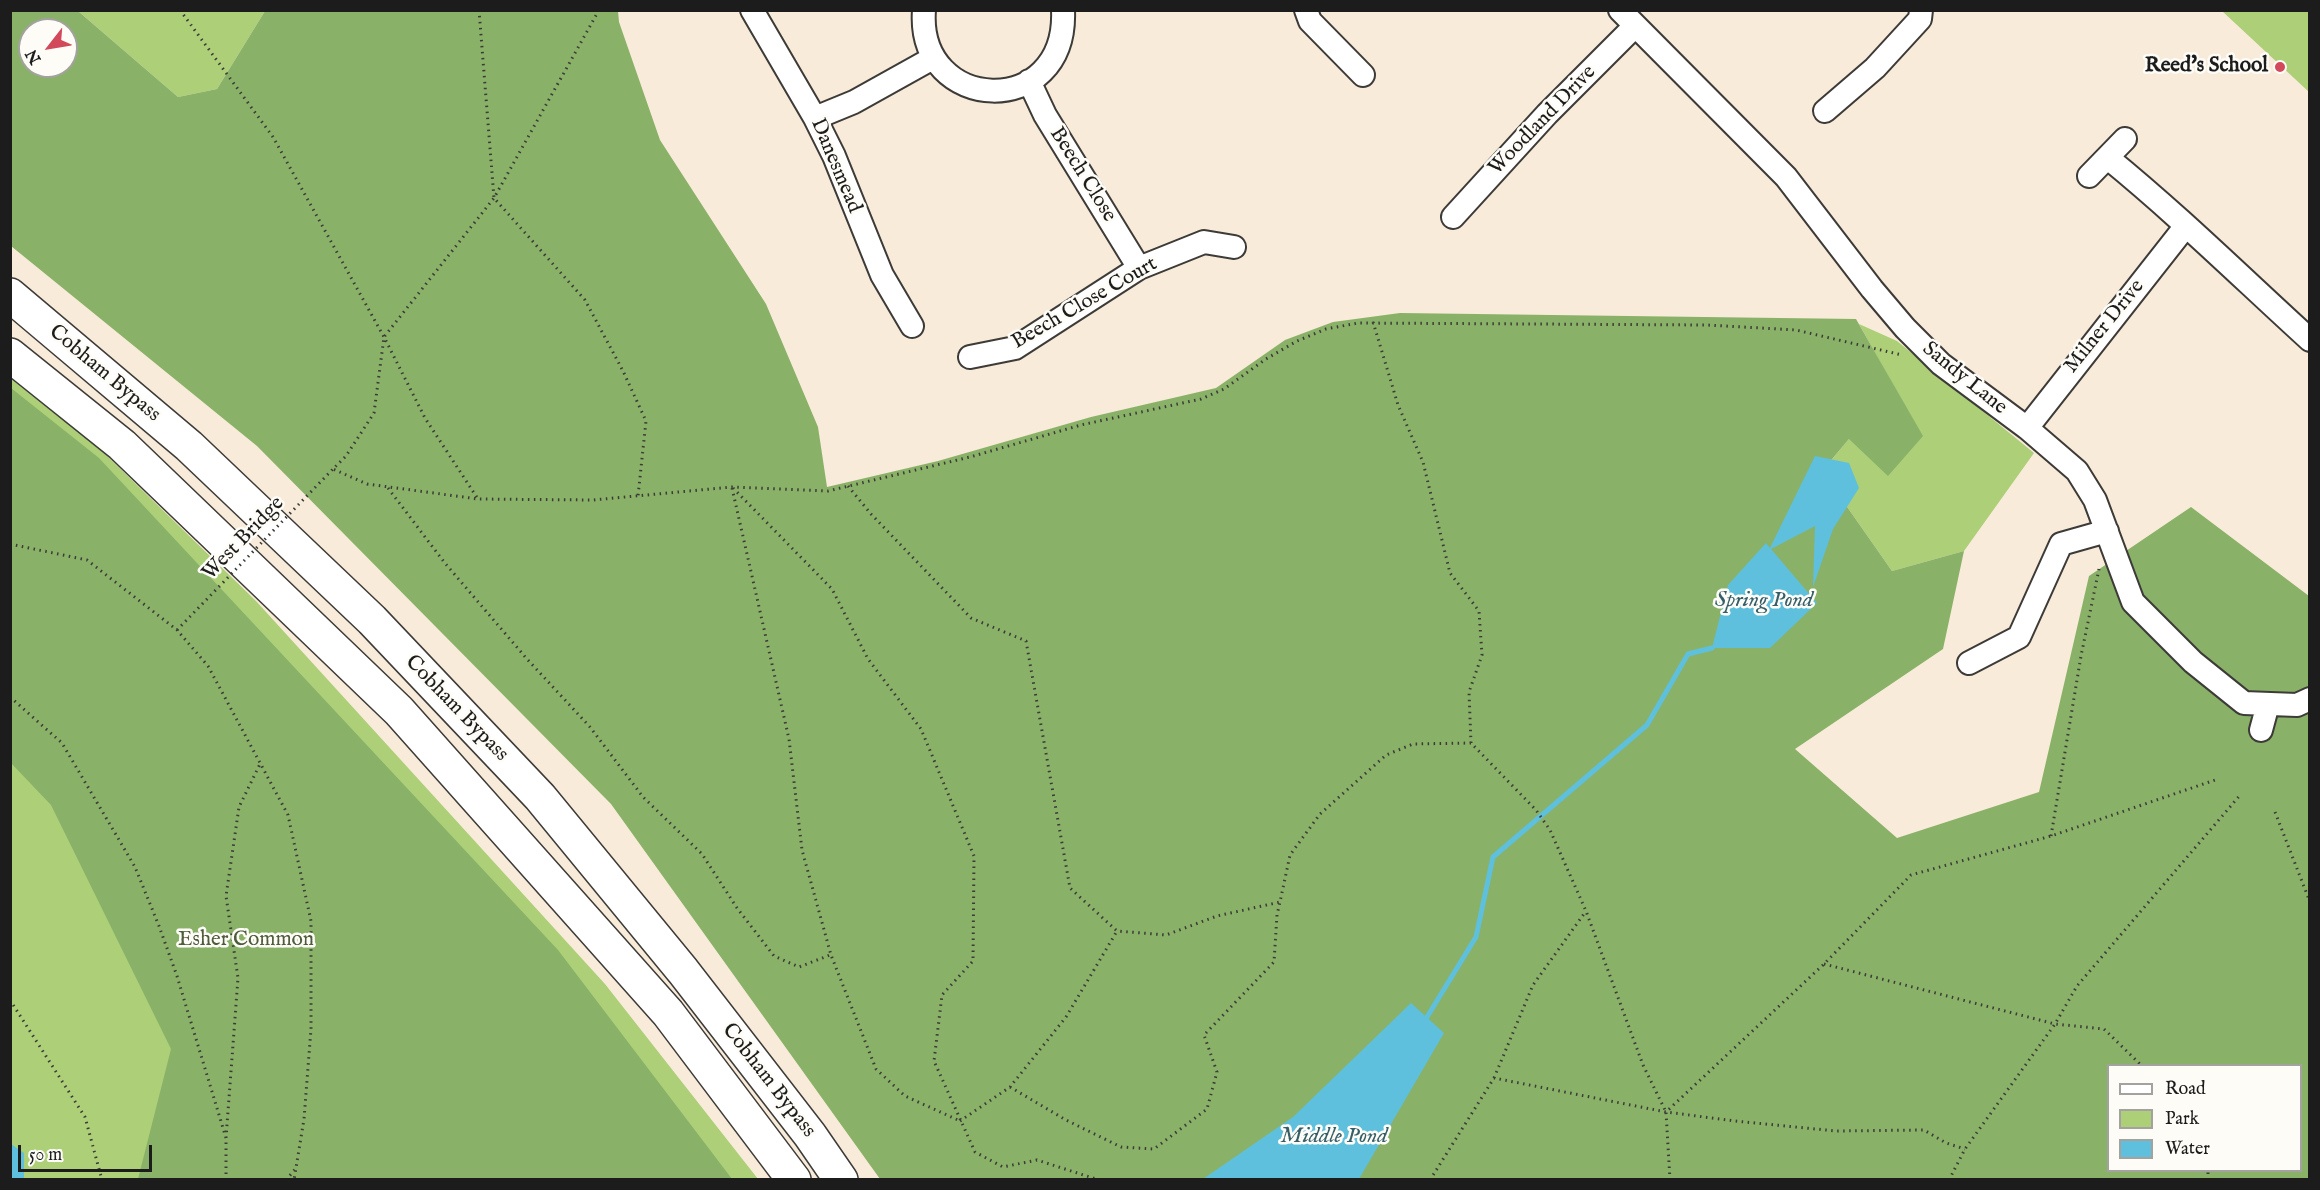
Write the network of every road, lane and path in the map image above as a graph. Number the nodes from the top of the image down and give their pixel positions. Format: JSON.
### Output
{"nodes":[{"id":1,"x":180,"y":10,"type":"edge"},
{"id":2,"x":479,"y":10,"type":"edge"},
{"id":3,"x":599,"y":10,"type":"edge"},
{"id":4,"x":752,"y":10,"type":"edge"},
{"id":5,"x":924,"y":10,"type":"edge"},
{"id":6,"x":1063,"y":10,"type":"edge"},
{"id":7,"x":1306,"y":10,"type":"edge"},
{"id":8,"x":1921,"y":10,"type":"edge"},
{"id":9,"x":1627,"y":19,"type":"edge"},
{"id":10,"x":933,"y":58,"type":"junction"},
{"id":11,"x":1363,"y":75,"type":"dead end"},
{"id":12,"x":1029,"y":81,"type":"junction"},
{"id":13,"x":1825,"y":111,"type":"dead end"},
{"id":14,"x":815,"y":118,"type":"junction"},
{"id":15,"x":2125,"y":139,"type":"dead end"},
{"id":16,"x":2108,"y":158,"type":"junction"},
{"id":17,"x":2089,"y":176,"type":"dead end"},
{"id":18,"x":494,"y":198,"type":"junction"},
{"id":19,"x":1453,"y":217,"type":"dead end"},
{"id":20,"x":2185,"y":227,"type":"junction"},
{"id":21,"x":1234,"y":247,"type":"dead end"},
{"id":22,"x":1139,"y":267,"type":"junction"},
{"id":23,"x":10,"y":295,"type":"edge"},
{"id":24,"x":1373,"y":322,"type":"junction"},
{"id":25,"x":912,"y":326,"type":"dead end"},
{"id":26,"x":384,"y":337,"type":"junction"},
{"id":27,"x":2310,"y":340,"type":"edge"},
{"id":28,"x":10,"y":355,"type":"edge"},
{"id":29,"x":970,"y":357,"type":"dead end"},
{"id":30,"x":1941,"y":364,"type":"junction"},
{"id":31,"x":2027,"y":428,"type":"junction"},
{"id":32,"x":333,"y":470,"type":"junction"},
{"id":33,"x":849,"y":486,"type":"junction"},
{"id":34,"x":387,"y":487,"type":"junction"},
{"id":35,"x":732,"y":487,"type":"junction"},
{"id":36,"x":638,"y":496,"type":"junction"},
{"id":37,"x":478,"y":499,"type":"junction"},
{"id":38,"x":2107,"y":531,"type":"junction"},
{"id":39,"x":10,"y":544,"type":"edge"},
{"id":40,"x":177,"y":630,"type":"junction"},
{"id":41,"x":1969,"y":663,"type":"dead end"},
{"id":42,"x":10,"y":697,"type":"edge"},
{"id":43,"x":2310,"y":699,"type":"edge"},
{"id":44,"x":2268,"y":704,"type":"junction"},
{"id":45,"x":2261,"y":730,"type":"dead end"},
{"id":46,"x":1471,"y":743,"type":"junction"},
{"id":47,"x":260,"y":764,"type":"junction"},
{"id":48,"x":2218,"y":779,"type":"dead end"},
{"id":49,"x":2241,"y":794,"type":"dead end"},
{"id":50,"x":2275,"y":812,"type":"dead end"},
{"id":51,"x":2051,"y":836,"type":"junction"},
{"id":52,"x":1280,"y":902,"type":"junction"},
{"id":53,"x":2310,"y":902,"type":"edge"},
{"id":54,"x":1586,"y":911,"type":"junction"},
{"id":55,"x":1117,"y":931,"type":"junction"},
{"id":56,"x":831,"y":955,"type":"junction"},
{"id":57,"x":1824,"y":964,"type":"junction"},
{"id":58,"x":10,"y":1000,"type":"edge"},
{"id":59,"x":2055,"y":1024,"type":"junction"},
{"id":60,"x":2141,"y":1064,"type":"edge"},
{"id":61,"x":1494,"y":1078,"type":"junction"},
{"id":62,"x":1010,"y":1087,"type":"junction"},
{"id":63,"x":1666,"y":1112,"type":"junction"},
{"id":64,"x":960,"y":1121,"type":"junction"},
{"id":65,"x":226,"y":1138,"type":"junction"},
{"id":66,"x":1965,"y":1149,"type":"junction"},
{"id":67,"x":297,"y":1167,"type":"junction"},
{"id":68,"x":102,"y":1179,"type":"edge"},
{"id":69,"x":226,"y":1179,"type":"edge"},
{"id":70,"x":286,"y":1179,"type":"edge"},
{"id":71,"x":294,"y":1179,"type":"edge"},
{"id":72,"x":794,"y":1179,"type":"edge"},
{"id":73,"x":841,"y":1179,"type":"edge"},
{"id":74,"x":1099,"y":1179,"type":"edge"},
{"id":75,"x":1430,"y":1179,"type":"edge"},
{"id":76,"x":1670,"y":1179,"type":"edge"},
{"id":77,"x":1949,"y":1179,"type":"edge"}],
"edges":[{"from":1,"to":26,"type":"path"},
{"from":2,"to":18,"type":"path"},
{"from":3,"to":18,"type":"path"},
{"from":4,"to":14,"type":"street","name":"Danesmead"},
{"from":5,"to":10,"type":"street"},
{"from":6,"to":12,"type":"street"},
{"from":7,"to":11,"type":"street"},
{"from":8,"to":13,"type":"street"},
{"from":9,"to":19,"type":"street","name":"Woodland Drive"},
{"from":9,"to":30,"type":"street","name":"Sandy Lane"},
{"from":10,"to":12,"type":"street"},
{"from":10,"to":14,"type":"street"},
{"from":12,"to":22,"type":"street","name":"Beech Close"},
{"from":14,"to":25,"type":"street","name":"Danesmead"},
{"from":15,"to":16,"type":"street"},
{"from":16,"to":17,"type":"street"},
{"from":16,"to":20,"type":"street"},
{"from":18,"to":26,"type":"path"},
{"from":18,"to":36,"type":"path"},
{"from":20,"to":27,"type":"street"},
{"from":20,"to":31,"type":"street","name":"Milner Drive"},
{"from":21,"to":22,"type":"street","name":"Beech Close Court"},
{"from":22,"to":29,"type":"street","name":"Beech Close Court"},
{"from":23,"to":73,"type":"highway","name":"Cobham Bypass"},
{"from":24,"to":30,"type":"path"},
{"from":24,"to":33,"type":"path"},
{"from":24,"to":46,"type":"path"},
{"from":26,"to":32,"type":"path","name":"West Bridge"},
{"from":26,"to":37,"type":"path"},
{"from":28,"to":72,"type":"highway","name":"Cobham Bypass"},
{"from":30,"to":31,"type":"street","name":"Sandy Lane"},
{"from":31,"to":38,"type":"street","name":"Sandy Lane"},
{"from":32,"to":34,"type":"path"},
{"from":32,"to":40,"type":"path","name":"West Bridge","bridge":true},
{"from":33,"to":35,"type":"path"},
{"from":33,"to":55,"type":"path"},
{"from":34,"to":37,"type":"path"},
{"from":34,"to":56,"type":"path"},
{"from":35,"to":36,"type":"path"},
{"from":35,"to":56,"type":"path"},
{"from":35,"to":64,"type":"path"},
{"from":36,"to":37,"type":"path"},
{"from":38,"to":41,"type":"street"},
{"from":38,"to":44,"type":"street","name":"Sandy Lane"},
{"from":38,"to":51,"type":"path"},
{"from":39,"to":40,"type":"path"},
{"from":40,"to":47,"type":"path"},
{"from":42,"to":65,"type":"path"},
{"from":43,"to":44,"type":"street","name":"Sandy Lane"},
{"from":44,"to":45,"type":"street"},
{"from":46,"to":52,"type":"path"},
{"from":46,"to":54,"type":"path"},
{"from":47,"to":65,"type":"path"},
{"from":47,"to":67,"type":"path"},
{"from":48,"to":51,"type":"path"},
{"from":49,"to":59,"type":"path"},
{"from":50,"to":53,"type":"path"},
{"from":51,"to":57,"type":"path"},
{"from":52,"to":55,"type":"path"},
{"from":52,"to":62,"type":"path"},
{"from":54,"to":61,"type":"path"},
{"from":54,"to":63,"type":"path"},
{"from":55,"to":62,"type":"path"},
{"from":56,"to":64,"type":"path"},
{"from":57,"to":59,"type":"path"},
{"from":57,"to":63,"type":"path"},
{"from":58,"to":68,"type":"path"},
{"from":59,"to":60,"type":"path"},
{"from":59,"to":66,"type":"path"},
{"from":61,"to":63,"type":"path"},
{"from":61,"to":75,"type":"path"},
{"from":62,"to":64,"type":"path"},
{"from":63,"to":66,"type":"path"},
{"from":63,"to":76,"type":"path"},
{"from":64,"to":74,"type":"path"},
{"from":65,"to":69,"type":"path"},
{"from":66,"to":77,"type":"path"},
{"from":67,"to":70,"type":"path"},
{"from":67,"to":71,"type":"path"}]}
